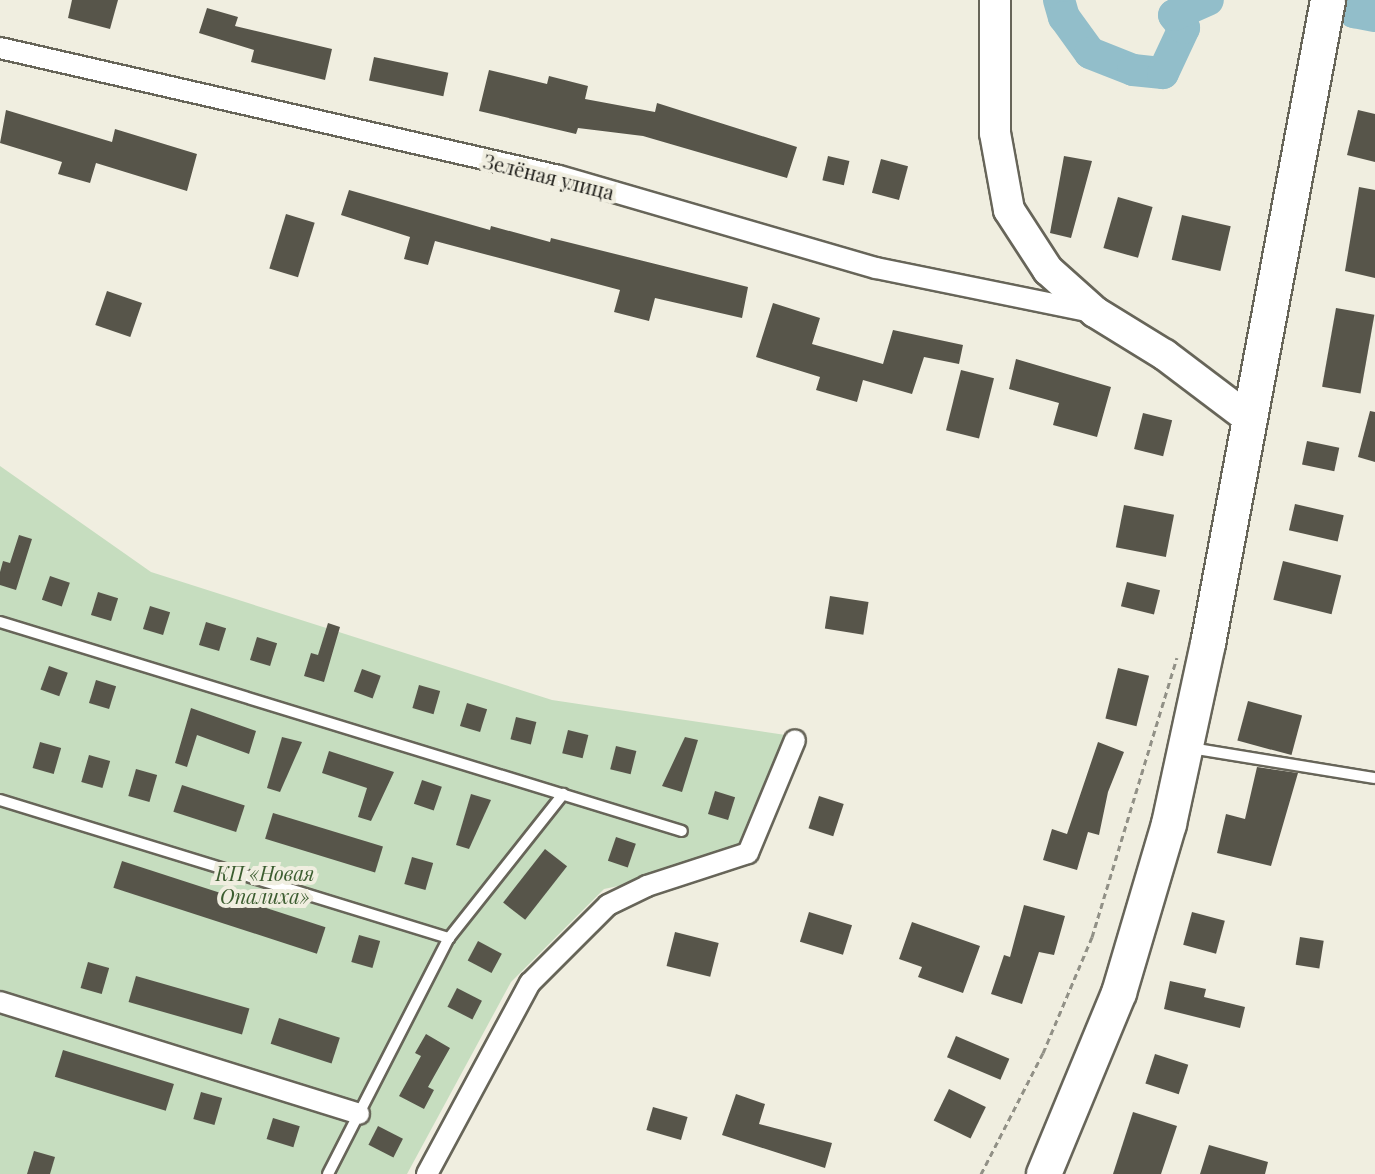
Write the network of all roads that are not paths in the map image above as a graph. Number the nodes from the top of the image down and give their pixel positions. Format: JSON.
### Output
{"nodes":[{"id":1,"x":995,"y":0,"type":"edge"},
{"id":2,"x":1325,"y":16,"type":"edge"},
{"id":3,"x":0,"y":48,"type":"edge"},
{"id":4,"x":1095,"y":312,"type":"junction"},
{"id":5,"x":1251,"y":420,"type":"junction"},
{"id":6,"x":0,"y":622,"type":"edge"},
{"id":7,"x":795,"y":740,"type":"dead end"},
{"id":8,"x":1186,"y":747,"type":"junction"},
{"id":9,"x":1375,"y":778,"type":"edge"},
{"id":10,"x":563,"y":794,"type":"junction"},
{"id":11,"x":0,"y":800,"type":"edge"},
{"id":12,"x":682,"y":831,"type":"dead end"},
{"id":13,"x":449,"y":938,"type":"junction"},
{"id":14,"x":0,"y":1002,"type":"edge"},
{"id":15,"x":359,"y":1114,"type":"junction"},
{"id":16,"x":328,"y":1174,"type":"edge"},
{"id":17,"x":427,"y":1174,"type":"edge"},
{"id":18,"x":1044,"y":1174,"type":"edge"}],
"edges":[{"from":1,"to":4,"type":"street"},
{"from":2,"to":5,"type":"main road"},
{"from":3,"to":4,"type":"street","name":"Зелёная улица"},
{"from":4,"to":5,"type":"street"},
{"from":5,"to":8,"type":"main road"},
{"from":6,"to":10,"type":"lane"},
{"from":7,"to":17,"type":"street"},
{"from":8,"to":9,"type":"lane"},
{"from":8,"to":18,"type":"main road"},
{"from":10,"to":12,"type":"lane"},
{"from":10,"to":13,"type":"lane"},
{"from":11,"to":13,"type":"lane"},
{"from":13,"to":15,"type":"lane"},
{"from":14,"to":15,"type":"street"},
{"from":15,"to":16,"type":"lane"}]}
